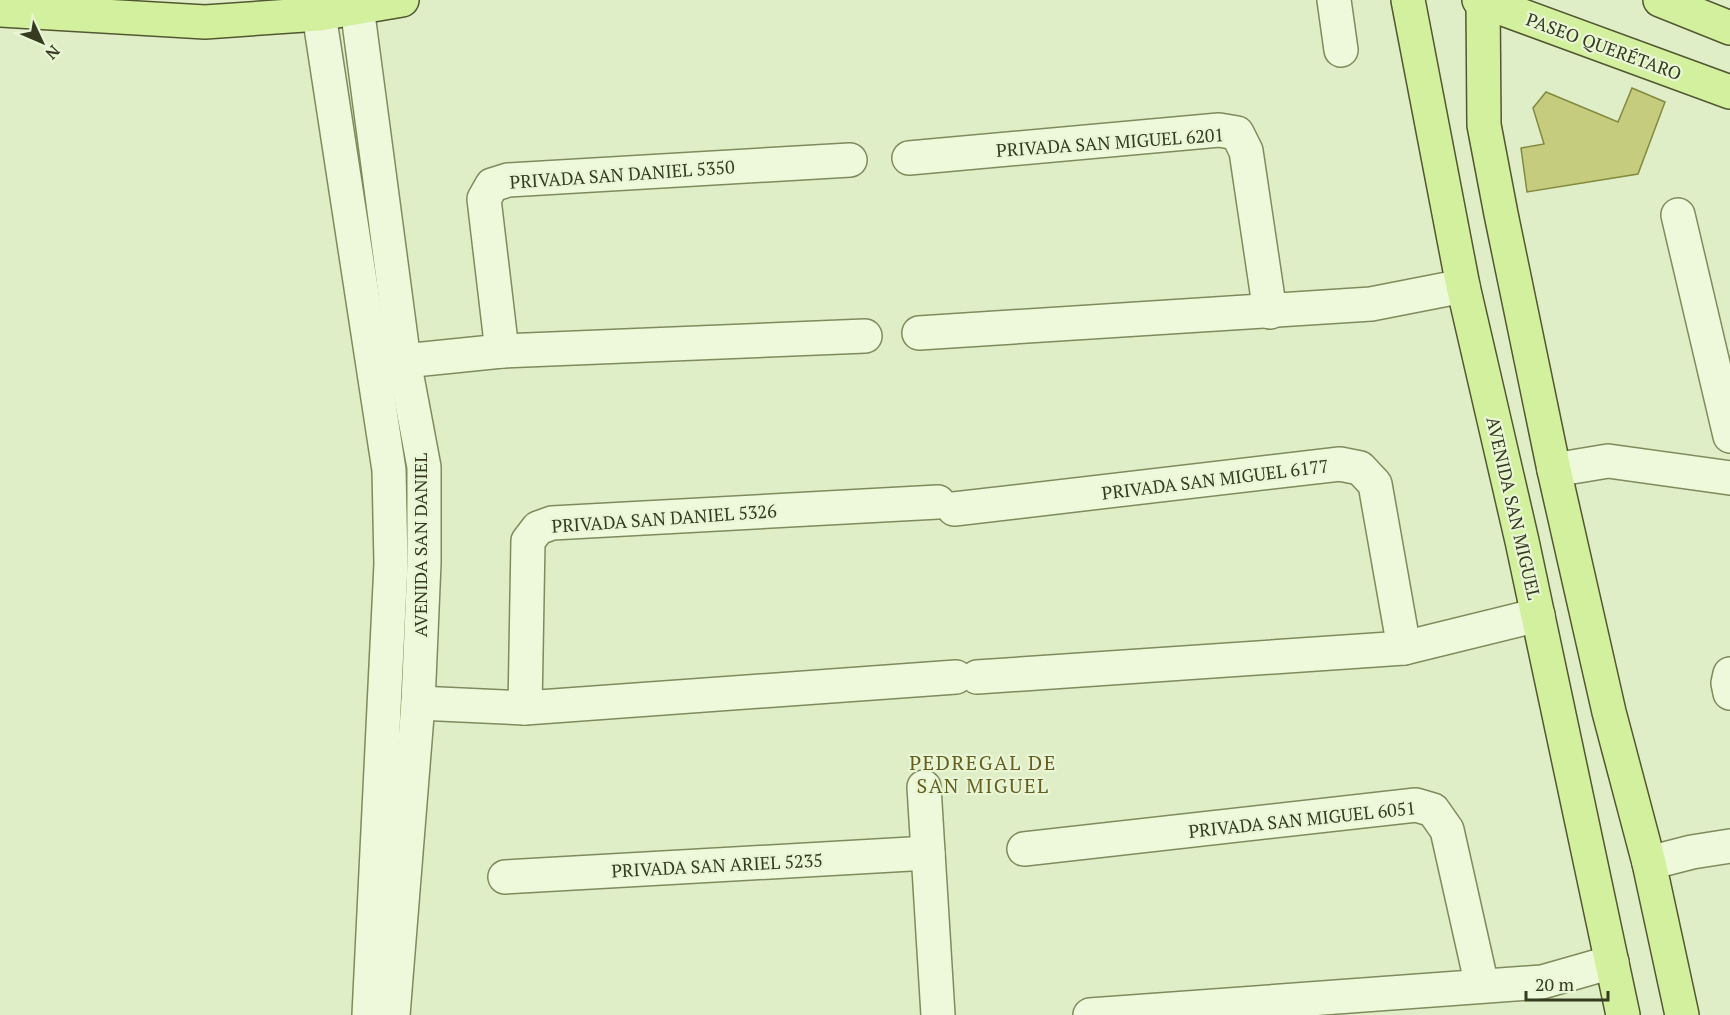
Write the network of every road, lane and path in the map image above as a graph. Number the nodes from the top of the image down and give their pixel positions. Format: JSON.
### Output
{"nodes":[{"id":1,"x":402,"y":0,"type":"edge"},
{"id":2,"x":1334,"y":0,"type":"edge"},
{"id":3,"x":1408,"y":0,"type":"edge"},
{"id":4,"x":1482,"y":0,"type":"edge"},
{"id":5,"x":1660,"y":0,"type":"edge"},
{"id":6,"x":1694,"y":6,"type":"edge"},
{"id":7,"x":357,"y":7,"type":"junction"},
{"id":8,"x":0,"y":10,"type":"edge"},
{"id":9,"x":319,"y":14,"type":"junction"},
{"id":10,"x":1730,"y":28,"type":"edge"},
{"id":11,"x":1341,"y":50,"type":"dead end"},
{"id":12,"x":1730,"y":92,"type":"edge"},
{"id":13,"x":909,"y":158,"type":"dead end"},
{"id":14,"x":850,"y":160,"type":"dead end"},
{"id":15,"x":1678,"y":215,"type":"dead end"},
{"id":16,"x":1463,"y":286,"type":"junction"},
{"id":17,"x":1270,"y":312,"type":"junction"},
{"id":18,"x":1716,"y":315,"type":"edge"},
{"id":19,"x":919,"y":333,"type":"dead end"},
{"id":20,"x":865,"y":336,"type":"dead end"},
{"id":21,"x":502,"y":351,"type":"junction"},
{"id":22,"x":404,"y":361,"type":"junction"},
{"id":23,"x":1730,"y":436,"type":"edge"},
{"id":24,"x":1554,"y":470,"type":"junction"},
{"id":25,"x":1730,"y":478,"type":"edge"},
{"id":26,"x":946,"y":505,"type":"joint"},
{"id":27,"x":424,"y":563,"type":"junction"},
{"id":28,"x":391,"y":564,"type":"junction"},
{"id":29,"x":1538,"y":615,"type":"junction"},
{"id":30,"x":1404,"y":648,"type":"junction"},
{"id":31,"x":1730,"y":674,"type":"edge"},
{"id":32,"x":1730,"y":693,"type":"edge"},
{"id":33,"x":418,"y":703,"type":"junction"},
{"id":34,"x":525,"y":708,"type":"junction"},
{"id":35,"x":924,"y":788,"type":"dead end"},
{"id":36,"x":1730,"y":846,"type":"edge"},
{"id":37,"x":1024,"y":849,"type":"dead end"},
{"id":38,"x":928,"y":853,"type":"junction"},
{"id":39,"x":1649,"y":863,"type":"junction"},
{"id":40,"x":505,"y":877,"type":"dead end"},
{"id":41,"x":1611,"y":963,"type":"junction"},
{"id":42,"x":1482,"y":986,"type":"junction"},
{"id":43,"x":369,"y":1015,"type":"edge"},
{"id":44,"x":393,"y":1015,"type":"edge"},
{"id":45,"x":938,"y":1015,"type":"edge"},
{"id":46,"x":1090,"y":1015,"type":"edge"},
{"id":47,"x":1623,"y":1015,"type":"edge"},
{"id":48,"x":1682,"y":1015,"type":"edge"}],
"edges":[{"from":1,"to":7,"type":"main road"},
{"from":2,"to":11,"type":"street"},
{"from":3,"to":16,"type":"main road","name":"AVENIDA SAN MIGUEL"},
{"from":4,"to":12,"type":"main road","name":"PASEO QUERÉTARO"},
{"from":4,"to":24,"type":"main road"},
{"from":5,"to":6,"type":"main road"},
{"from":6,"to":10,"type":"main road"},
{"from":7,"to":9,"type":"main road"},
{"from":7,"to":22,"type":"street","name":"AVENIDA SAN DANIEL"},
{"from":8,"to":9,"type":"main road"},
{"from":9,"to":28,"type":"street","name":"AVENIDA SAN DANIEL"},
{"from":13,"to":17,"type":"street","name":"PRIVADA SAN MIGUEL 6201"},
{"from":14,"to":21,"type":"street","name":"PRIVADA SAN DANIEL 5350"},
{"from":15,"to":18,"type":"street"},
{"from":16,"to":17,"type":"street"},
{"from":16,"to":29,"type":"main road","name":"AVENIDA SAN MIGUEL"},
{"from":17,"to":19,"type":"street"},
{"from":18,"to":23,"type":"street"},
{"from":20,"to":21,"type":"street"},
{"from":21,"to":22,"type":"street"},
{"from":22,"to":27,"type":"street","name":"AVENIDA SAN DANIEL"},
{"from":24,"to":25,"type":"street"},
{"from":24,"to":39,"type":"main road"},
{"from":26,"to":30,"type":"street","name":"PRIVADA SAN MIGUEL 6177"},
{"from":26,"to":34,"type":"street","name":"PRIVADA SAN DANIEL 5326"},
{"from":27,"to":28,"type":"street"},
{"from":27,"to":33,"type":"street","name":"AVENIDA SAN DANIEL"},
{"from":28,"to":43,"type":"street","name":"AVENIDA SAN DANIEL"},
{"from":29,"to":30,"type":"street"},
{"from":29,"to":41,"type":"main road","name":"AVENIDA SAN MIGUEL"},
{"from":30,"to":34,"type":"street"},
{"from":31,"to":32,"type":"street"},
{"from":33,"to":34,"type":"street"},
{"from":33,"to":44,"type":"street","name":"AVENIDA SAN DANIEL"},
{"from":35,"to":38,"type":"street"},
{"from":36,"to":39,"type":"street"},
{"from":37,"to":42,"type":"street","name":"PRIVADA SAN MIGUEL 6051"},
{"from":38,"to":40,"type":"street","name":"PRIVADA SAN ARIEL 5235"},
{"from":38,"to":45,"type":"street"},
{"from":39,"to":48,"type":"main road"},
{"from":41,"to":42,"type":"street"},
{"from":41,"to":47,"type":"main road","name":"AVENIDA SAN MIGUEL"},
{"from":42,"to":46,"type":"street"}]}
